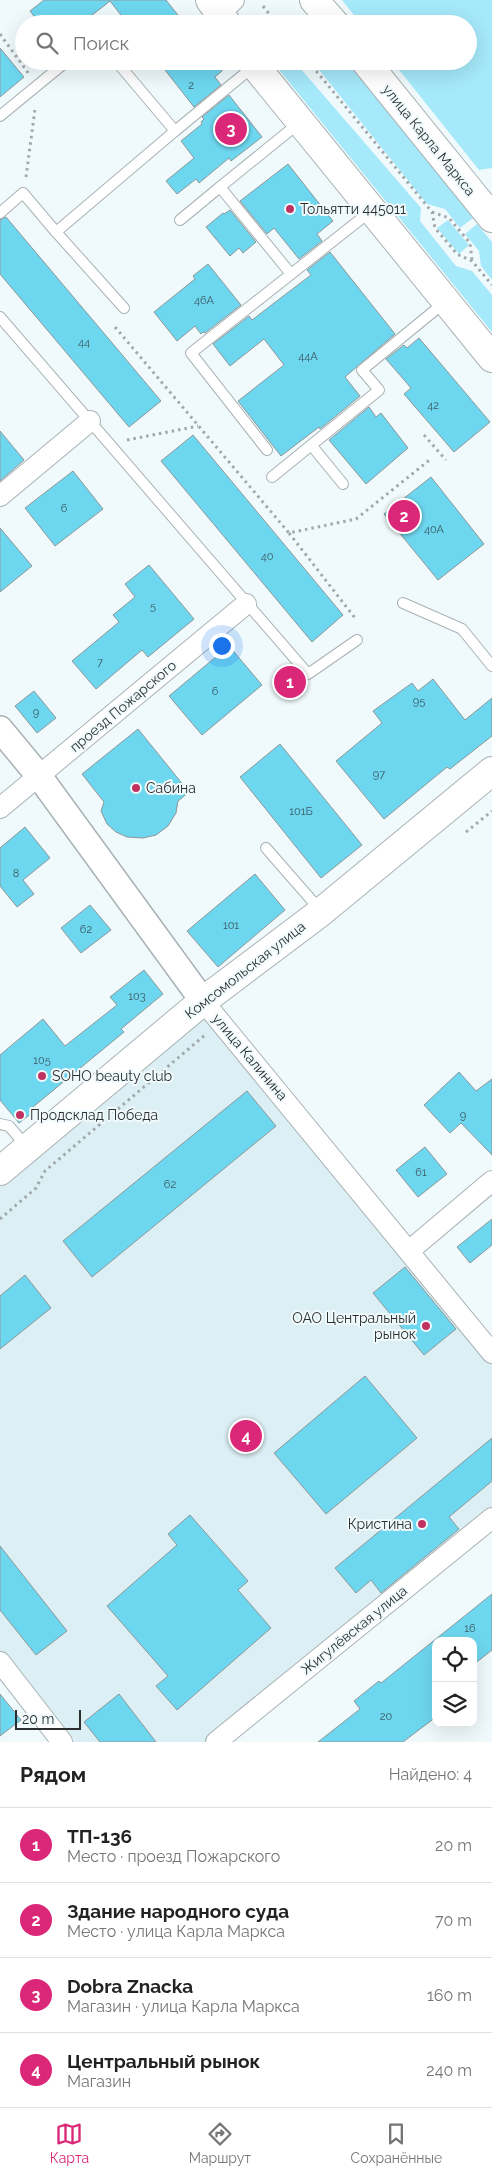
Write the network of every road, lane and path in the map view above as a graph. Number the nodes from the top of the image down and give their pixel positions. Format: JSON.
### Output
{"nodes":[{"id":1,"x":314,"y":0,"type":"edge"},
{"id":2,"x":263,"y":6,"type":"dead end"},
{"id":3,"x":270,"y":15,"type":"edge"},
{"id":4,"x":327,"y":15,"type":"edge"},
{"id":5,"x":0,"y":34,"type":"edge"},
{"id":6,"x":15,"y":54,"type":"edge"},
{"id":7,"x":27,"y":70,"type":"edge"},
{"id":8,"x":56,"y":70,"type":"edge"},
{"id":9,"x":124,"y":70,"type":"edge"},
{"id":10,"x":246,"y":70,"type":"edge"},
{"id":11,"x":258,"y":70,"type":"edge"},
{"id":12,"x":315,"y":70,"type":"edge"},
{"id":13,"x":373,"y":70,"type":"edge"},
{"id":14,"x":38,"y":85,"type":"junction"},
{"id":15,"x":0,"y":116,"type":"edge"},
{"id":16,"x":300,"y":122,"type":"junction"},
{"id":17,"x":176,"y":131,"type":"junction"},
{"id":18,"x":220,"y":187,"type":"junction"},
{"id":19,"x":24,"y":193,"type":"junction"},
{"id":20,"x":372,"y":210,"type":"junction"},
{"id":21,"x":432,"y":212,"type":"junction"},
{"id":22,"x":0,"y":213,"type":"edge"},
{"id":23,"x":492,"y":218,"type":"edge"},
{"id":24,"x":180,"y":220,"type":"dead end"},
{"id":25,"x":56,"y":232,"type":"junction"},
{"id":26,"x":472,"y":261,"type":"junction"},
{"id":27,"x":292,"y":274,"type":"junction"},
{"id":28,"x":492,"y":285,"type":"edge"},
{"id":29,"x":446,"y":301,"type":"junction"},
{"id":30,"x":124,"y":308,"type":"dead end"},
{"id":31,"x":0,"y":317,"type":"edge"},
{"id":32,"x":492,"y":358,"type":"edge"},
{"id":33,"x":90,"y":420,"type":"junction"},
{"id":34,"x":198,"y":426,"type":"dead end"},
{"id":35,"x":424,"y":435,"type":"dead end"},
{"id":36,"x":109,"y":444,"type":"junction"},
{"id":37,"x":312,"y":446,"type":"junction"},
{"id":38,"x":267,"y":450,"type":"dead end"},
{"id":39,"x":446,"y":460,"type":"dead end"},
{"id":40,"x":272,"y":477,"type":"dead end"},
{"id":41,"x":343,"y":484,"type":"dead end"},
{"id":42,"x":0,"y":496,"type":"edge"},
{"id":43,"x":290,"y":533,"type":"dead end"},
{"id":44,"x":403,"y":603,"type":"dead end"},
{"id":45,"x":246,"y":604,"type":"junction"},
{"id":46,"x":355,"y":618,"type":"dead end"},
{"id":47,"x":357,"y":640,"type":"dead end"},
{"id":48,"x":492,"y":666,"type":"edge"},
{"id":49,"x":0,"y":729,"type":"edge"},
{"id":50,"x":492,"y":771,"type":"edge"},
{"id":51,"x":39,"y":776,"type":"junction"},
{"id":52,"x":0,"y":808,"type":"edge"},
{"id":53,"x":492,"y":811,"type":"edge"},
{"id":54,"x":466,"y":832,"type":"dead end"},
{"id":55,"x":266,"y":848,"type":"dead end"},
{"id":56,"x":321,"y":912,"type":"junction"},
{"id":57,"x":203,"y":1001,"type":"junction"},
{"id":58,"x":0,"y":1124,"type":"edge"},
{"id":59,"x":27,"y":1148,"type":"junction"},
{"id":60,"x":0,"y":1171,"type":"edge"},
{"id":61,"x":492,"y":1181,"type":"edge"},
{"id":62,"x":409,"y":1251,"type":"junction"},
{"id":63,"x":492,"y":1353,"type":"edge"},
{"id":64,"x":492,"y":1518,"type":"edge"},
{"id":65,"x":0,"y":1662,"type":"edge"},
{"id":66,"x":55,"y":1739,"type":"edge"},
{"id":67,"x":216,"y":1742,"type":"edge"}],
"edges":[{"from":1,"to":4,"type":"main road"},
{"from":2,"to":3,"type":"path"},
{"from":5,"to":6,"type":"path"},
{"from":7,"to":14,"type":"path"},
{"from":8,"to":14,"type":"lane"},
{"from":9,"to":17,"type":"lane"},
{"from":10,"to":17,"type":"lane"},
{"from":11,"to":16,"type":"main road"},
{"from":12,"to":21,"type":"path"},
{"from":13,"to":23,"type":"main road","name":"улица Карла Маркса"},
{"from":14,"to":15,"type":"lane"},
{"from":14,"to":19,"type":"path"},
{"from":16,"to":18,"type":"lane"},
{"from":16,"to":20,"type":"main road"},
{"from":17,"to":25,"type":"lane"},
{"from":18,"to":24,"type":"lane"},
{"from":18,"to":27,"type":"lane"},
{"from":19,"to":22,"type":"lane"},
{"from":19,"to":25,"type":"lane"},
{"from":20,"to":27,"type":"lane"},
{"from":20,"to":29,"type":"main road"},
{"from":21,"to":26,"type":"path"},
{"from":21,"to":26,"type":"path"},
{"from":25,"to":30,"type":"lane"},
{"from":26,"to":28,"type":"path"},
{"from":27,"to":38,"type":"lane"},
{"from":29,"to":32,"type":"main road"},
{"from":29,"to":37,"type":"lane"},
{"from":31,"to":33,"type":"lane"},
{"from":33,"to":36,"type":"lane"},
{"from":33,"to":42,"type":"street"},
{"from":34,"to":36,"type":"path"},
{"from":35,"to":39,"type":"path"},
{"from":36,"to":45,"type":"lane"},
{"from":37,"to":40,"type":"lane"},
{"from":37,"to":41,"type":"lane"},
{"from":43,"to":46,"type":"path"},
{"from":44,"to":48,"type":"lane"},
{"from":45,"to":47,"type":"lane"},
{"from":45,"to":51,"type":"street","name":"проезд Пожарского"},
{"from":49,"to":51,"type":"street","name":"улица Калинина"},
{"from":50,"to":56,"type":"main road","name":"Комсомольская улица"},
{"from":51,"to":52,"type":"street","name":"проезд Пожарского"},
{"from":51,"to":57,"type":"street","name":"улица Калинина"},
{"from":53,"to":54,"type":"path"},
{"from":55,"to":56,"type":"lane"},
{"from":56,"to":57,"type":"main road","name":"Комсомольская улица"},
{"from":57,"to":59,"type":"main road","name":"Комсомольская улица"},
{"from":57,"to":62,"type":"street","name":"улица Калинина"},
{"from":58,"to":59,"type":"lane"},
{"from":59,"to":60,"type":"main road","name":"Комсомольская улица"},
{"from":61,"to":62,"type":"street"},
{"from":62,"to":63,"type":"street","name":"улица Калинина"},
{"from":64,"to":67,"type":"street","name":"Жигулёвская улица"},
{"from":65,"to":66,"type":"street"}]}
